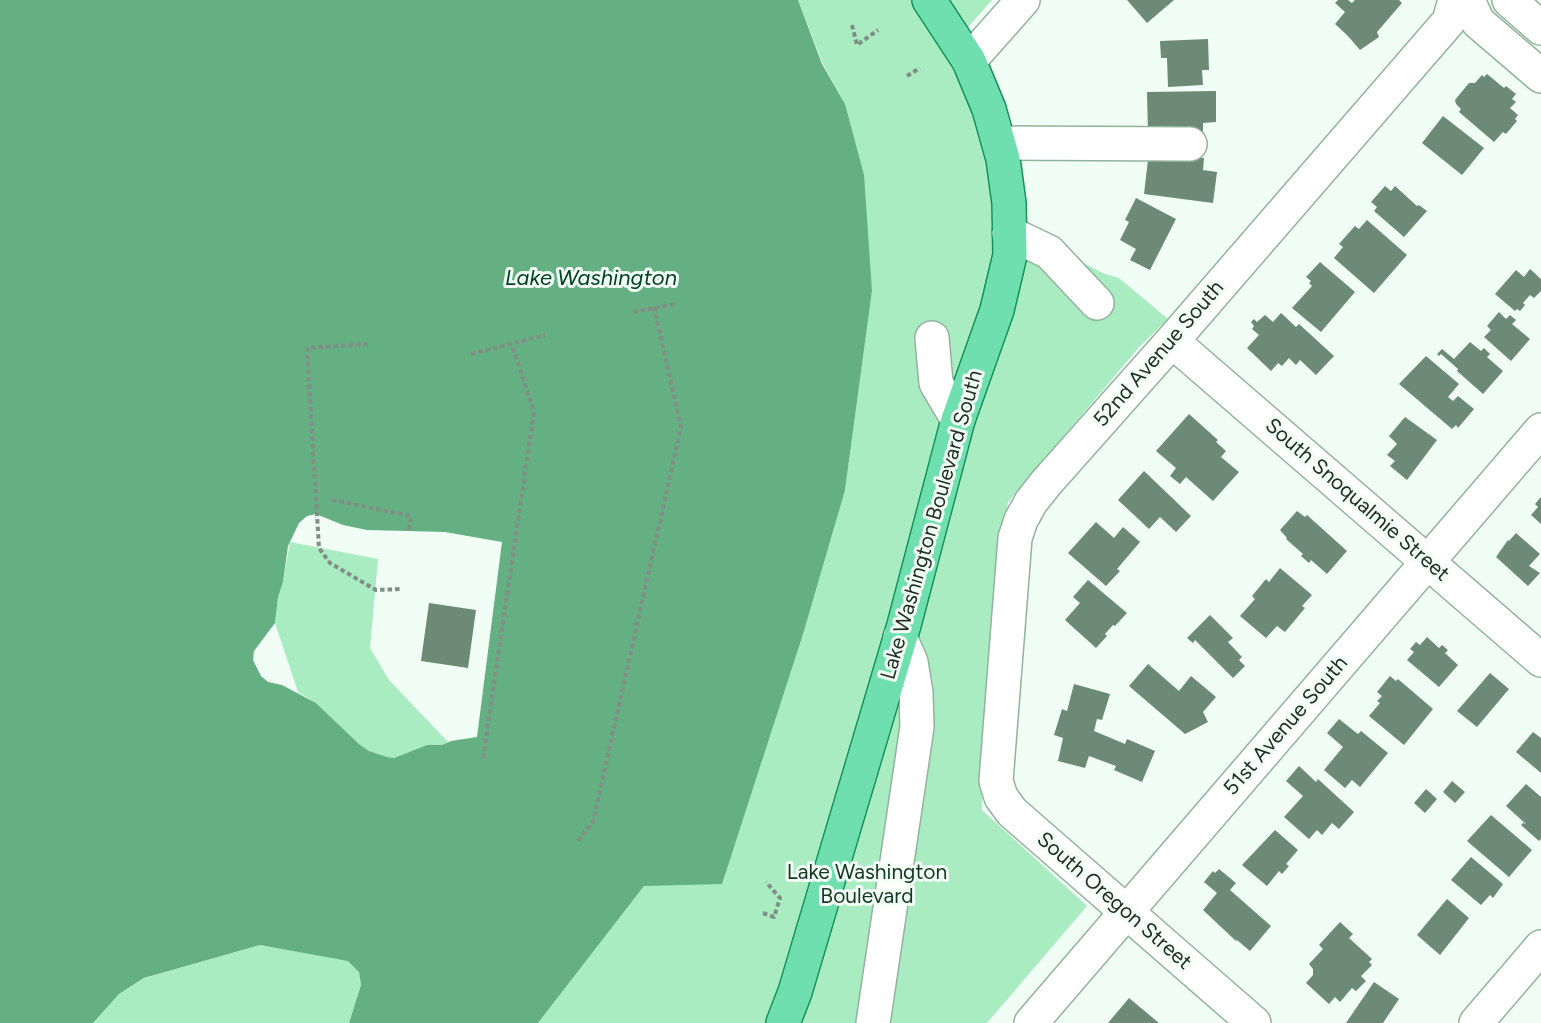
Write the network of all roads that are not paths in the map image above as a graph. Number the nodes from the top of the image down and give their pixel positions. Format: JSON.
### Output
{"nodes":[{"id":1,"x":929,"y":0,"type":"edge"},
{"id":2,"x":1023,"y":0,"type":"edge"},
{"id":3,"x":1455,"y":0,"type":"edge"},
{"id":4,"x":1468,"y":0,"type":"edge"},
{"id":5,"x":1509,"y":0,"type":"edge"},
{"id":6,"x":1541,"y":28,"type":"edge"},
{"id":7,"x":969,"y":61,"type":"junction"},
{"id":8,"x":1541,"y":76,"type":"edge"},
{"id":9,"x":999,"y":143,"type":"junction"},
{"id":10,"x":1190,"y":144,"type":"dead end"},
{"id":11,"x":1010,"y":233,"type":"junction"},
{"id":12,"x":1097,"y":303,"type":"dead end"},
{"id":13,"x":932,"y":338,"type":"dead end"},
{"id":14,"x":1172,"y":341,"type":"junction"},
{"id":15,"x":958,"y":420,"type":"junction"},
{"id":16,"x":1541,"y":430,"type":"edge"},
{"id":17,"x":1428,"y":561,"type":"junction"},
{"id":18,"x":900,"y":636,"type":"junction"},
{"id":19,"x":1541,"y":660,"type":"edge"},
{"id":20,"x":997,"y":766,"type":"joint"},
{"id":21,"x":1127,"y":912,"type":"junction"},
{"id":22,"x":1541,"y":947,"type":"edge"},
{"id":23,"x":783,"y":1023,"type":"edge"},
{"id":24,"x":873,"y":1023,"type":"edge"},
{"id":25,"x":1031,"y":1023,"type":"edge"},
{"id":26,"x":1254,"y":1023,"type":"edge"},
{"id":27,"x":1476,"y":1023,"type":"edge"}],
"edges":[{"from":1,"to":7,"type":"main road","name":"Lake Washington Boulevard South"},
{"from":2,"to":7,"type":"street"},
{"from":3,"to":14,"type":"street","name":"52nd Avenue South"},
{"from":4,"to":8,"type":"street"},
{"from":5,"to":6,"type":"street"},
{"from":7,"to":9,"type":"main road","name":"Lake Washington Boulevard South"},
{"from":9,"to":10,"type":"street"},
{"from":9,"to":11,"type":"main road","name":"Lake Washington Boulevard South"},
{"from":11,"to":12,"type":"street"},
{"from":11,"to":15,"type":"main road","name":"Lake Washington Boulevard South"},
{"from":13,"to":15,"type":"street"},
{"from":14,"to":17,"type":"street","name":"South Snoqualmie Street"},
{"from":14,"to":20,"type":"street","name":"52nd Avenue South"},
{"from":15,"to":18,"type":"main road","name":"Lake Washington Boulevard South"},
{"from":16,"to":17,"type":"street","name":"51st Avenue South"},
{"from":17,"to":19,"type":"street","name":"South Snoqualmie Street"},
{"from":17,"to":21,"type":"street","name":"51st Avenue South"},
{"from":18,"to":23,"type":"main road","name":"Lake Washington Boulevard South"},
{"from":18,"to":24,"type":"street"},
{"from":20,"to":21,"type":"street","name":"South Oregon Street"},
{"from":21,"to":25,"type":"street","name":"51st Avenue South"},
{"from":21,"to":26,"type":"street","name":"South Oregon Street"},
{"from":22,"to":27,"type":"street"}]}
